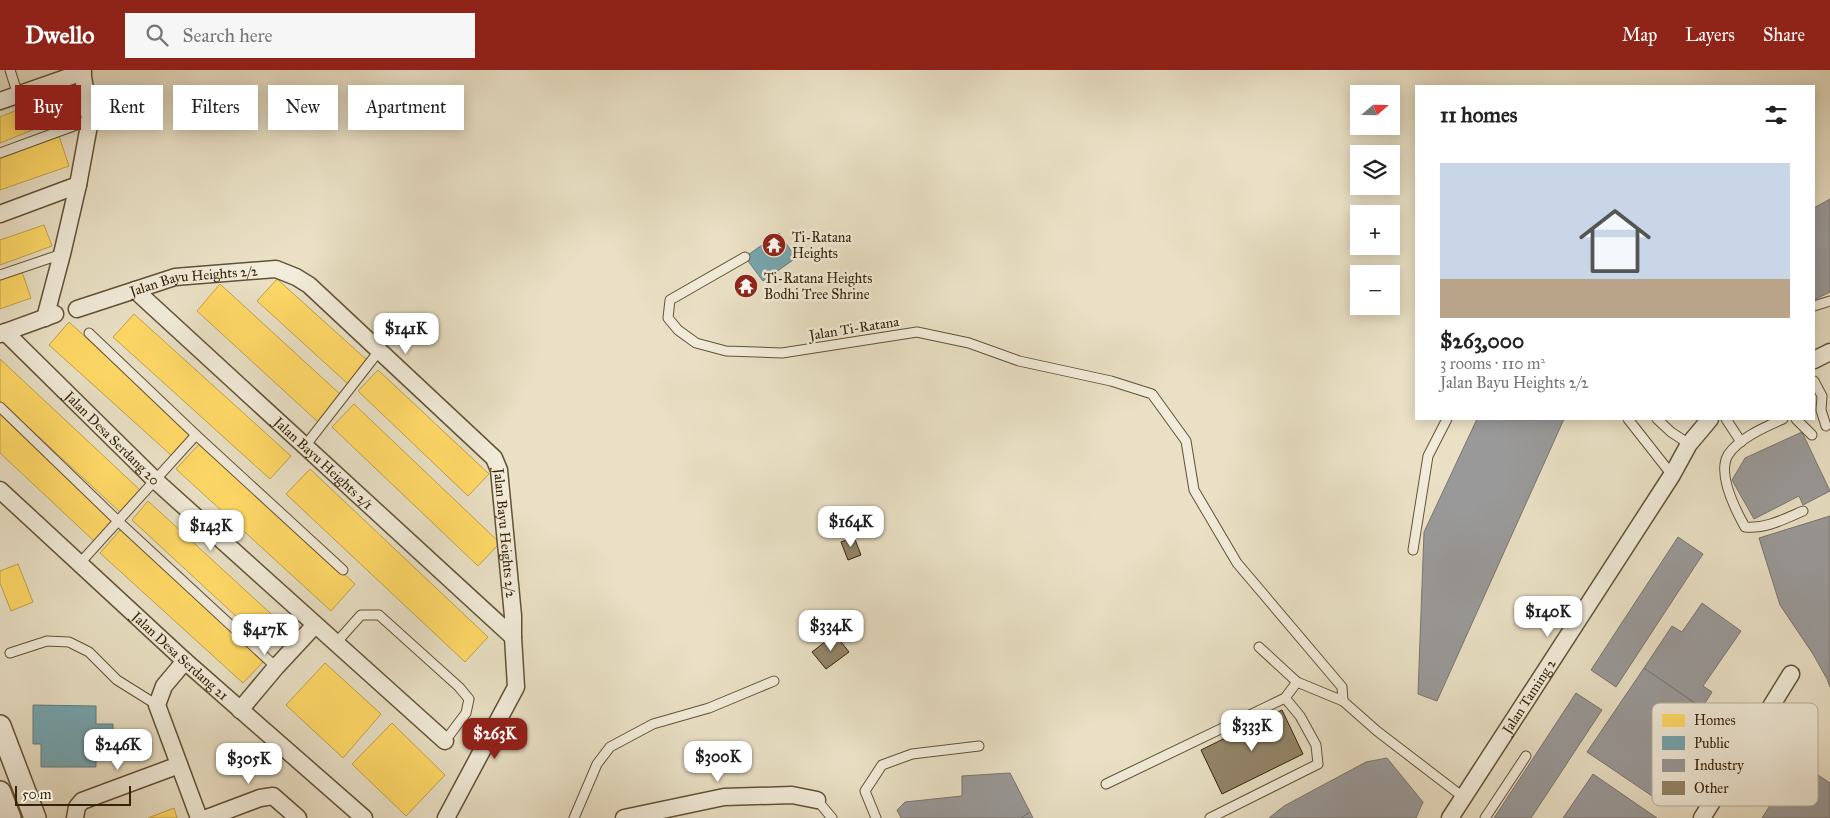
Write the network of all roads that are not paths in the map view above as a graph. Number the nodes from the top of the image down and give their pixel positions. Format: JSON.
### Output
{"nodes":[{"id":1,"x":10,"y":70,"type":"edge"},
{"id":2,"x":82,"y":71,"type":"edge"},
{"id":3,"x":45,"y":85,"type":"edge"},
{"id":4,"x":15,"y":86,"type":"edge"},
{"id":5,"x":15,"y":96,"type":"edge"},
{"id":6,"x":0,"y":101,"type":"edge"},
{"id":7,"x":90,"y":120,"type":"junction"},
{"id":8,"x":0,"y":153,"type":"edge"},
{"id":9,"x":78,"y":185,"type":"junction"},
{"id":10,"x":0,"y":214,"type":"edge"},
{"id":11,"x":62,"y":254,"type":"junction"},
{"id":12,"x":745,"y":257,"type":"dead end"},
{"id":13,"x":0,"y":276,"type":"edge"},
{"id":14,"x":135,"y":290,"type":"junction"},
{"id":15,"x":1830,"y":301,"type":"edge"},
{"id":16,"x":1815,"y":306,"type":"edge"},
{"id":17,"x":76,"y":309,"type":"dead end"},
{"id":18,"x":3,"y":333,"type":"edge"},
{"id":19,"x":89,"y":333,"type":"dead end"},
{"id":20,"x":379,"y":351,"type":"junction"},
{"id":21,"x":1830,"y":352,"type":"edge"},
{"id":22,"x":1815,"y":360,"type":"edge"},
{"id":23,"x":1815,"y":382,"type":"edge"},
{"id":24,"x":1826,"y":394,"type":"edge"},
{"id":25,"x":0,"y":407,"type":"edge"},
{"id":26,"x":1446,"y":420,"type":"edge"},
{"id":27,"x":1629,"y":420,"type":"edge"},
{"id":28,"x":1658,"y":420,"type":"edge"},
{"id":29,"x":1709,"y":420,"type":"edge"},
{"id":30,"x":1727,"y":420,"type":"edge"},
{"id":31,"x":1781,"y":420,"type":"edge"},
{"id":32,"x":1797,"y":420,"type":"edge"},
{"id":33,"x":1826,"y":426,"type":"dead end"},
{"id":34,"x":196,"y":435,"type":"junction"},
{"id":35,"x":1812,"y":435,"type":"dead end"},
{"id":36,"x":1741,"y":442,"type":"junction"},
{"id":37,"x":1690,"y":444,"type":"junction"},
{"id":38,"x":305,"y":446,"type":"junction"},
{"id":39,"x":1672,"y":475,"type":"junction"},
{"id":40,"x":156,"y":481,"type":"junction"},
{"id":41,"x":0,"y":490,"type":"edge"},
{"id":42,"x":1803,"y":511,"type":"dead end"},
{"id":43,"x":118,"y":521,"type":"junction"},
{"id":44,"x":1413,"y":550,"type":"dead end"},
{"id":45,"x":80,"y":564,"type":"junction"},
{"id":46,"x":343,"y":570,"type":"dead end"},
{"id":47,"x":315,"y":624,"type":"junction"},
{"id":48,"x":513,"y":637,"type":"junction"},
{"id":49,"x":336,"y":643,"type":"junction"},
{"id":50,"x":1259,"y":647,"type":"dead end"},
{"id":51,"x":10,"y":653,"type":"dead end"},
{"id":52,"x":185,"y":661,"type":"junction"},
{"id":53,"x":276,"y":667,"type":"junction"},
{"id":54,"x":1791,"y":674,"type":"dead end"},
{"id":55,"x":774,"y":681,"type":"dead end"},
{"id":56,"x":1297,"y":682,"type":"junction"},
{"id":57,"x":1285,"y":698,"type":"junction"},
{"id":58,"x":1343,"y":701,"type":"junction"},
{"id":59,"x":1773,"y":703,"type":"edge"},
{"id":60,"x":157,"y":705,"type":"junction"},
{"id":61,"x":240,"y":710,"type":"junction"},
{"id":62,"x":0,"y":726,"type":"edge"},
{"id":63,"x":445,"y":742,"type":"joint"},
{"id":64,"x":979,"y":746,"type":"dead end"},
{"id":65,"x":1526,"y":756,"type":"dead end"},
{"id":66,"x":180,"y":765,"type":"junction"},
{"id":67,"x":1106,"y":784,"type":"dead end"},
{"id":68,"x":0,"y":792,"type":"edge"},
{"id":69,"x":1463,"y":797,"type":"junction"},
{"id":70,"x":817,"y":800,"type":"joint"},
{"id":71,"x":1709,"y":806,"type":"edge"},
{"id":72,"x":10,"y":818,"type":"edge"},
{"id":73,"x":35,"y":818,"type":"edge"},
{"id":74,"x":75,"y":818,"type":"edge"},
{"id":75,"x":199,"y":818,"type":"edge"},
{"id":76,"x":208,"y":818,"type":"edge"},
{"id":77,"x":298,"y":818,"type":"edge"},
{"id":78,"x":364,"y":818,"type":"edge"},
{"id":79,"x":446,"y":818,"type":"edge"},
{"id":80,"x":574,"y":818,"type":"edge"},
{"id":81,"x":624,"y":818,"type":"edge"},
{"id":82,"x":832,"y":818,"type":"edge"},
{"id":83,"x":876,"y":818,"type":"edge"},
{"id":84,"x":1210,"y":818,"type":"edge"},
{"id":85,"x":1450,"y":818,"type":"edge"},
{"id":86,"x":1485,"y":818,"type":"edge"},
{"id":87,"x":1702,"y":818,"type":"edge"}],
"edges":[{"from":1,"to":4,"type":"lane"},
{"from":2,"to":3,"type":"street"},
{"from":2,"to":7,"type":"street"},
{"from":5,"to":6,"type":"street"},
{"from":7,"to":8,"type":"lane"},
{"from":7,"to":9,"type":"street"},
{"from":9,"to":10,"type":"street"},
{"from":9,"to":11,"type":"street"},
{"from":11,"to":13,"type":"lane"},
{"from":11,"to":18,"type":"street"},
{"from":12,"to":58,"type":"lane","name":"Jalan Ti-Ratana"},
{"from":14,"to":17,"type":"street","name":"Jalan Bayu Heights 2/2"},
{"from":14,"to":20,"type":"street","name":"Jalan Bayu Heights 2/2"},
{"from":14,"to":38,"type":"street","name":"Jalan Bayu Heights 2/1"},
{"from":15,"to":16,"type":"lane"},
{"from":18,"to":40,"type":"street","name":"Jalan Desa Serdang 20"},
{"from":19,"to":34,"type":"lane"},
{"from":20,"to":38,"type":"lane"},
{"from":20,"to":48,"type":"street","name":"Jalan Bayu Heights 2/2"},
{"from":21,"to":22,"type":"street"},
{"from":23,"to":24,"type":"lane"},
{"from":24,"to":33,"type":"lane"},
{"from":25,"to":43,"type":"lane"},
{"from":26,"to":44,"type":"lane"},
{"from":27,"to":39,"type":"lane"},
{"from":28,"to":37,"type":"lane"},
{"from":29,"to":37,"type":"street","name":"Jalan Taming 2"},
{"from":30,"to":36,"type":"lane"},
{"from":31,"to":36,"type":"lane"},
{"from":32,"to":35,"type":"lane"},
{"from":34,"to":40,"type":"lane"},
{"from":34,"to":46,"type":"lane"},
{"from":36,"to":42,"type":"lane"},
{"from":37,"to":39,"type":"street","name":"Jalan Taming 2"},
{"from":38,"to":48,"type":"street","name":"Jalan Bayu Heights 2/1"},
{"from":39,"to":69,"type":"street","name":"Jalan Taming 2"},
{"from":40,"to":43,"type":"lane"},
{"from":40,"to":47,"type":"street","name":"Jalan Desa Serdang 20"},
{"from":41,"to":45,"type":"street","name":"Jalan Desa Serdang 21"},
{"from":43,"to":45,"type":"lane"},
{"from":43,"to":53,"type":"lane"},
{"from":45,"to":52,"type":"street","name":"Jalan Desa Serdang 21"},
{"from":47,"to":49,"type":"street","name":"Jalan Desa Serdang 20"},
{"from":47,"to":53,"type":"street"},
{"from":48,"to":79,"type":"street","name":"Jalan Bayu Heights 2/2"},
{"from":49,"to":63,"type":"street","name":"Jalan Desa Serdang 20"},
{"from":49,"to":63,"type":"lane"},
{"from":50,"to":56,"type":"lane"},
{"from":51,"to":60,"type":"lane"},
{"from":52,"to":60,"type":"street"},
{"from":52,"to":61,"type":"street","name":"Jalan Desa Serdang 21"},
{"from":53,"to":61,"type":"street"},
{"from":54,"to":59,"type":"street"},
{"from":55,"to":80,"type":"lane"},
{"from":56,"to":57,"type":"lane"},
{"from":56,"to":58,"type":"lane"},
{"from":57,"to":67,"type":"lane"},
{"from":57,"to":84,"type":"lane"},
{"from":58,"to":69,"type":"lane"},
{"from":60,"to":66,"type":"street"},
{"from":61,"to":78,"type":"street","name":"Jalan Desa Serdang 21"},
{"from":62,"to":73,"type":"street"},
{"from":64,"to":83,"type":"lane"},
{"from":65,"to":86,"type":"lane"},
{"from":66,"to":74,"type":"street"},
{"from":66,"to":75,"type":"street"},
{"from":68,"to":72,"type":"street"},
{"from":69,"to":85,"type":"street","name":"Jalan Taming 2"},
{"from":70,"to":81,"type":"street"},
{"from":70,"to":82,"type":"lane"},
{"from":71,"to":87,"type":"street"},
{"from":76,"to":77,"type":"street"}]}
